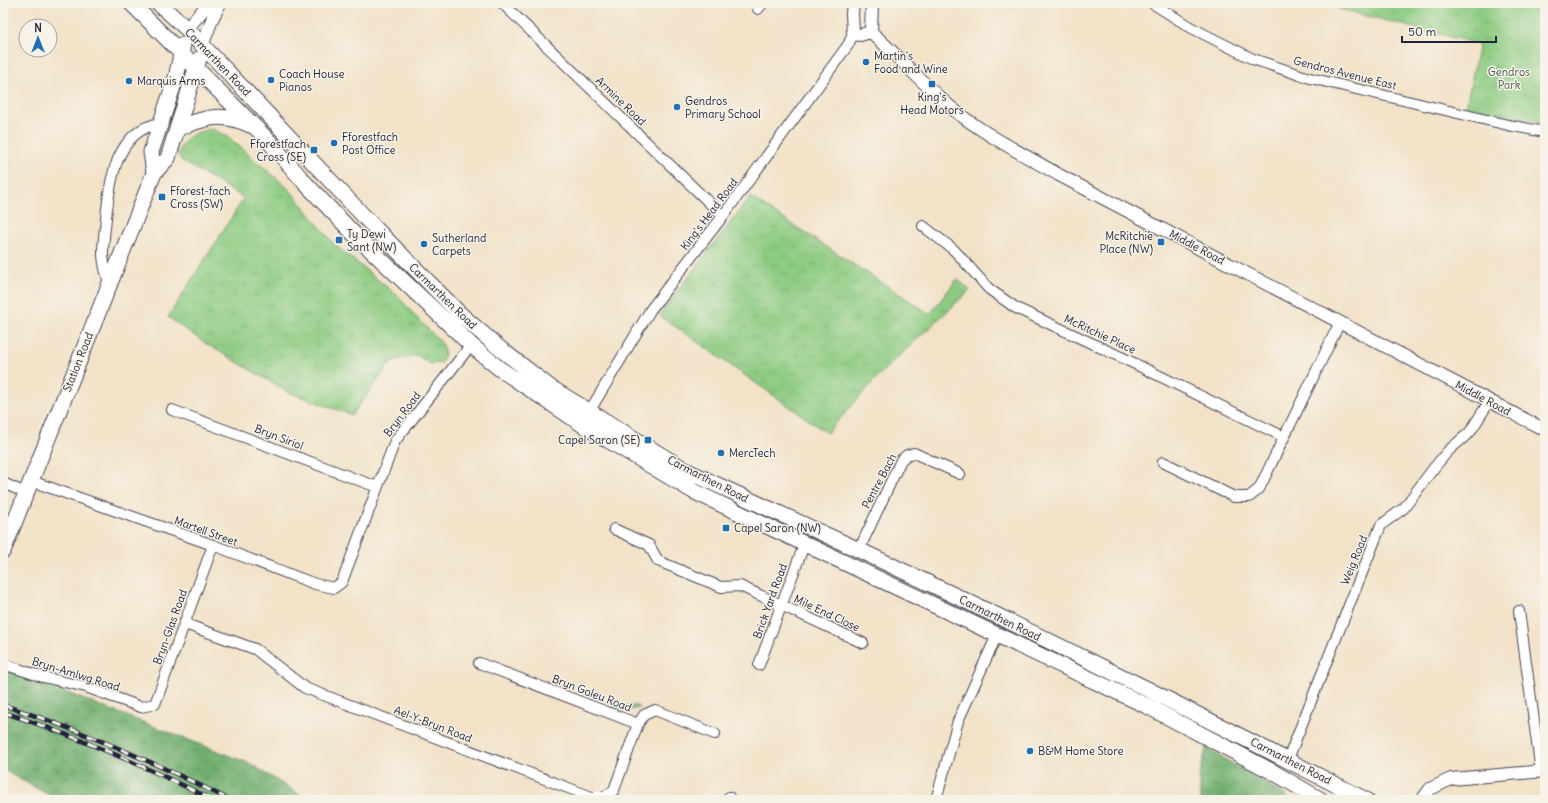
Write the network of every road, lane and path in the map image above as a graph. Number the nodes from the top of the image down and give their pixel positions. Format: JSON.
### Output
{"nodes":[{"id":1,"x":131,"y":3,"type":"edge"},
{"id":2,"x":158,"y":3,"type":"edge"},
{"id":3,"x":209,"y":3,"type":"edge"},
{"id":4,"x":220,"y":3,"type":"edge"},
{"id":5,"x":502,"y":3,"type":"edge"},
{"id":6,"x":853,"y":3,"type":"edge"},
{"id":7,"x":872,"y":3,"type":"edge"},
{"id":8,"x":1152,"y":3,"type":"edge"},
{"id":9,"x":187,"y":29,"type":"junction"},
{"id":10,"x":871,"y":32,"type":"junction"},
{"id":11,"x":853,"y":34,"type":"junction"},
{"id":12,"x":202,"y":46,"type":"junction"},
{"id":13,"x":182,"y":52,"type":"junction"},
{"id":14,"x":197,"y":68,"type":"junction"},
{"id":15,"x":160,"y":123,"type":"junction"},
{"id":16,"x":179,"y":128,"type":"junction"},
{"id":17,"x":256,"y":128,"type":"junction"},
{"id":18,"x":1545,"y":132,"type":"edge"},
{"id":19,"x":154,"y":173,"type":"junction"},
{"id":20,"x":723,"y":216,"type":"junction"},
{"id":21,"x":923,"y":226,"type":"dead end"},
{"id":22,"x":109,"y":285,"type":"junction"},
{"id":23,"x":1340,"y":322,"type":"junction"},
{"id":24,"x":471,"y":345,"type":"junction"},
{"id":25,"x":1489,"y":402,"type":"junction"},
{"id":26,"x":172,"y":410,"type":"dead end"},
{"id":27,"x":589,"y":412,"type":"junction"},
{"id":28,"x":1545,"y":428,"type":"edge"},
{"id":29,"x":1284,"y":438,"type":"junction"},
{"id":30,"x":1163,"y":462,"type":"dead end"},
{"id":31,"x":960,"y":474,"type":"dead end"},
{"id":32,"x":3,"y":483,"type":"edge"},
{"id":33,"x":28,"y":487,"type":"junction"},
{"id":34,"x":377,"y":487,"type":"junction"},
{"id":35,"x":614,"y":529,"type":"dead end"},
{"id":36,"x":804,"y":544,"type":"junction"},
{"id":37,"x":213,"y":545,"type":"junction"},
{"id":38,"x":858,"y":550,"type":"junction"},
{"id":39,"x":3,"y":551,"type":"edge"},
{"id":40,"x":353,"y":552,"type":"joint"},
{"id":41,"x":781,"y":605,"type":"junction"},
{"id":42,"x":1519,"y":610,"type":"dead end"},
{"id":43,"x":185,"y":624,"type":"junction"},
{"id":44,"x":997,"y":635,"type":"junction"},
{"id":45,"x":863,"y":643,"type":"dead end"},
{"id":46,"x":479,"y":663,"type":"dead end"},
{"id":47,"x":3,"y":664,"type":"edge"},
{"id":48,"x":759,"y":665,"type":"dead end"},
{"id":49,"x":141,"y":707,"type":"joint"},
{"id":50,"x":638,"y":724,"type":"junction"},
{"id":51,"x":715,"y":734,"type":"dead end"},
{"id":52,"x":1288,"y":759,"type":"junction"},
{"id":53,"x":1543,"y":771,"type":"edge"},
{"id":54,"x":936,"y":800,"type":"edge"},
{"id":55,"x":1321,"y":800,"type":"edge"},
{"id":56,"x":1366,"y":800,"type":"edge"},
{"id":57,"x":1422,"y":800,"type":"edge"}],
"edges":[{"from":1,"to":13,"type":"main road","name":"Carmarthen Road"},
{"from":2,"to":9,"type":"main road","name":"Carmarthen Road"},
{"from":3,"to":9,"type":"street"},
{"from":4,"to":12,"type":"street"},
{"from":5,"to":20,"type":"street","name":"Armine Road"},
{"from":6,"to":11,"type":"street"},
{"from":7,"to":10,"type":"street"},
{"from":8,"to":18,"type":"street","name":"Gendros Avenue East"},
{"from":9,"to":12,"type":"main road","name":"Carmarthen Road"},
{"from":9,"to":13,"type":"main road"},
{"from":10,"to":11,"type":"street"},
{"from":10,"to":23,"type":"street","name":"Middle Road"},
{"from":11,"to":20,"type":"street","name":"King's Head Road"},
{"from":12,"to":14,"type":"main road","name":"Station Road"},
{"from":12,"to":27,"type":"main road","name":"Carmarthen Road"},
{"from":13,"to":14,"type":"main road","name":"Carmarthen Road"},
{"from":13,"to":15,"type":"main road"},
{"from":14,"to":16,"type":"main road","name":"Station Road"},
{"from":14,"to":17,"type":"main road","name":"Carmarthen Road"},
{"from":15,"to":19,"type":"main road"},
{"from":15,"to":22,"type":"street"},
{"from":16,"to":17,"type":"main road"},
{"from":16,"to":19,"type":"main road","name":"Station Road"},
{"from":17,"to":24,"type":"main road","name":"Carmarthen Road"},
{"from":19,"to":22,"type":"main road","name":"Station Road"},
{"from":20,"to":27,"type":"street","name":"King's Head Road"},
{"from":21,"to":29,"type":"street","name":"McRitchie Place"},
{"from":22,"to":33,"type":"main road","name":"Station Road"},
{"from":23,"to":25,"type":"street","name":"Middle Road"},
{"from":23,"to":29,"type":"street"},
{"from":24,"to":34,"type":"street","name":"Bryn Road"},
{"from":24,"to":36,"type":"main road","name":"Carmarthen Road"},
{"from":25,"to":28,"type":"street","name":"Middle Road"},
{"from":25,"to":52,"type":"street","name":"Weig Road"},
{"from":26,"to":34,"type":"street","name":"Bryn Siriol"},
{"from":27,"to":38,"type":"main road","name":"Carmarthen Road"},
{"from":29,"to":30,"type":"street"},
{"from":31,"to":38,"type":"street","name":"Pentre Bach"},
{"from":32,"to":33,"type":"street","name":"Martell Street"},
{"from":33,"to":37,"type":"street","name":"Martell Street"},
{"from":33,"to":39,"type":"main road","name":"Station Road"},
{"from":34,"to":40,"type":"street","name":"Bryn Road"},
{"from":35,"to":41,"type":"street","name":"Mile End Close"},
{"from":36,"to":41,"type":"street","name":"Brick Yard Road"},
{"from":36,"to":44,"type":"main road","name":"Carmarthen Road"},
{"from":37,"to":40,"type":"street","name":"Martell Street"},
{"from":37,"to":43,"type":"street","name":"Bryn-Glas Road"},
{"from":38,"to":52,"type":"main road","name":"Carmarthen Road"},
{"from":41,"to":45,"type":"street","name":"Mile End Close"},
{"from":41,"to":48,"type":"street","name":"Brick Yard Road"},
{"from":42,"to":53,"type":"street"},
{"from":43,"to":49,"type":"street","name":"Bryn-Glas Road"},
{"from":43,"to":50,"type":"street","name":"Ael-Y-Bryn Road"},
{"from":44,"to":54,"type":"street"},
{"from":44,"to":55,"type":"main road","name":"Carmarthen Road"},
{"from":46,"to":50,"type":"street","name":"Bryn Goleu Road"},
{"from":47,"to":49,"type":"street","name":"Bryn-Amlwg Road"},
{"from":50,"to":51,"type":"street","name":"Bryn Goleu Road"},
{"from":52,"to":56,"type":"main road","name":"Carmarthen Road"},
{"from":53,"to":57,"type":"street"}]}
